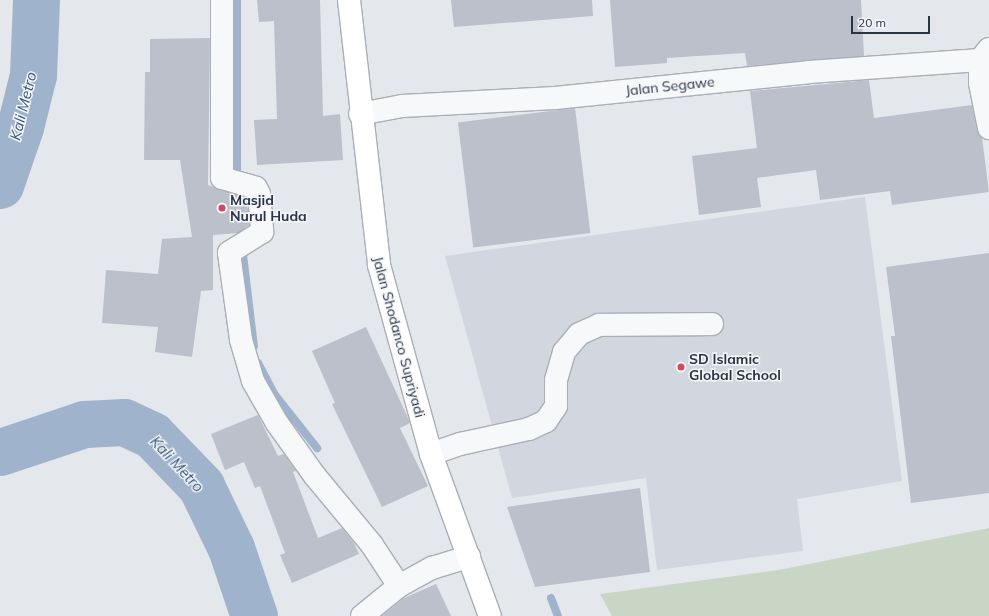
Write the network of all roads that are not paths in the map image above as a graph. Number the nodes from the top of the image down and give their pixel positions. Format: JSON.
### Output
{"nodes":[{"id":1,"x":222,"y":0,"type":"edge"},
{"id":2,"x":349,"y":0,"type":"edge"},
{"id":3,"x":985,"y":54,"type":"edge"},
{"id":4,"x":360,"y":114,"type":"junction"},
{"id":5,"x":989,"y":128,"type":"edge"},
{"id":6,"x":712,"y":324,"type":"dead end"},
{"id":7,"x":431,"y":454,"type":"junction"},
{"id":8,"x":469,"y":557,"type":"junction"},
{"id":9,"x":400,"y":586,"type":"junction"},
{"id":10,"x":362,"y":616,"type":"edge"},
{"id":11,"x":490,"y":616,"type":"edge"}],
"edges":[{"from":1,"to":9,"type":"street"},
{"from":2,"to":4,"type":"main road","name":"Jalan Shodanco Supriyadi"},
{"from":3,"to":4,"type":"street","name":"Jalan Segawe"},
{"from":3,"to":5,"type":"street"},
{"from":4,"to":7,"type":"main road","name":"Jalan Shodanco Supriyadi"},
{"from":6,"to":7,"type":"street"},
{"from":7,"to":8,"type":"main road","name":"Jalan Shodanco Supriyadi"},
{"from":8,"to":9,"type":"street"},
{"from":8,"to":11,"type":"main road","name":"Jalan Shodanco Supriyadi"},
{"from":9,"to":10,"type":"street"}]}
